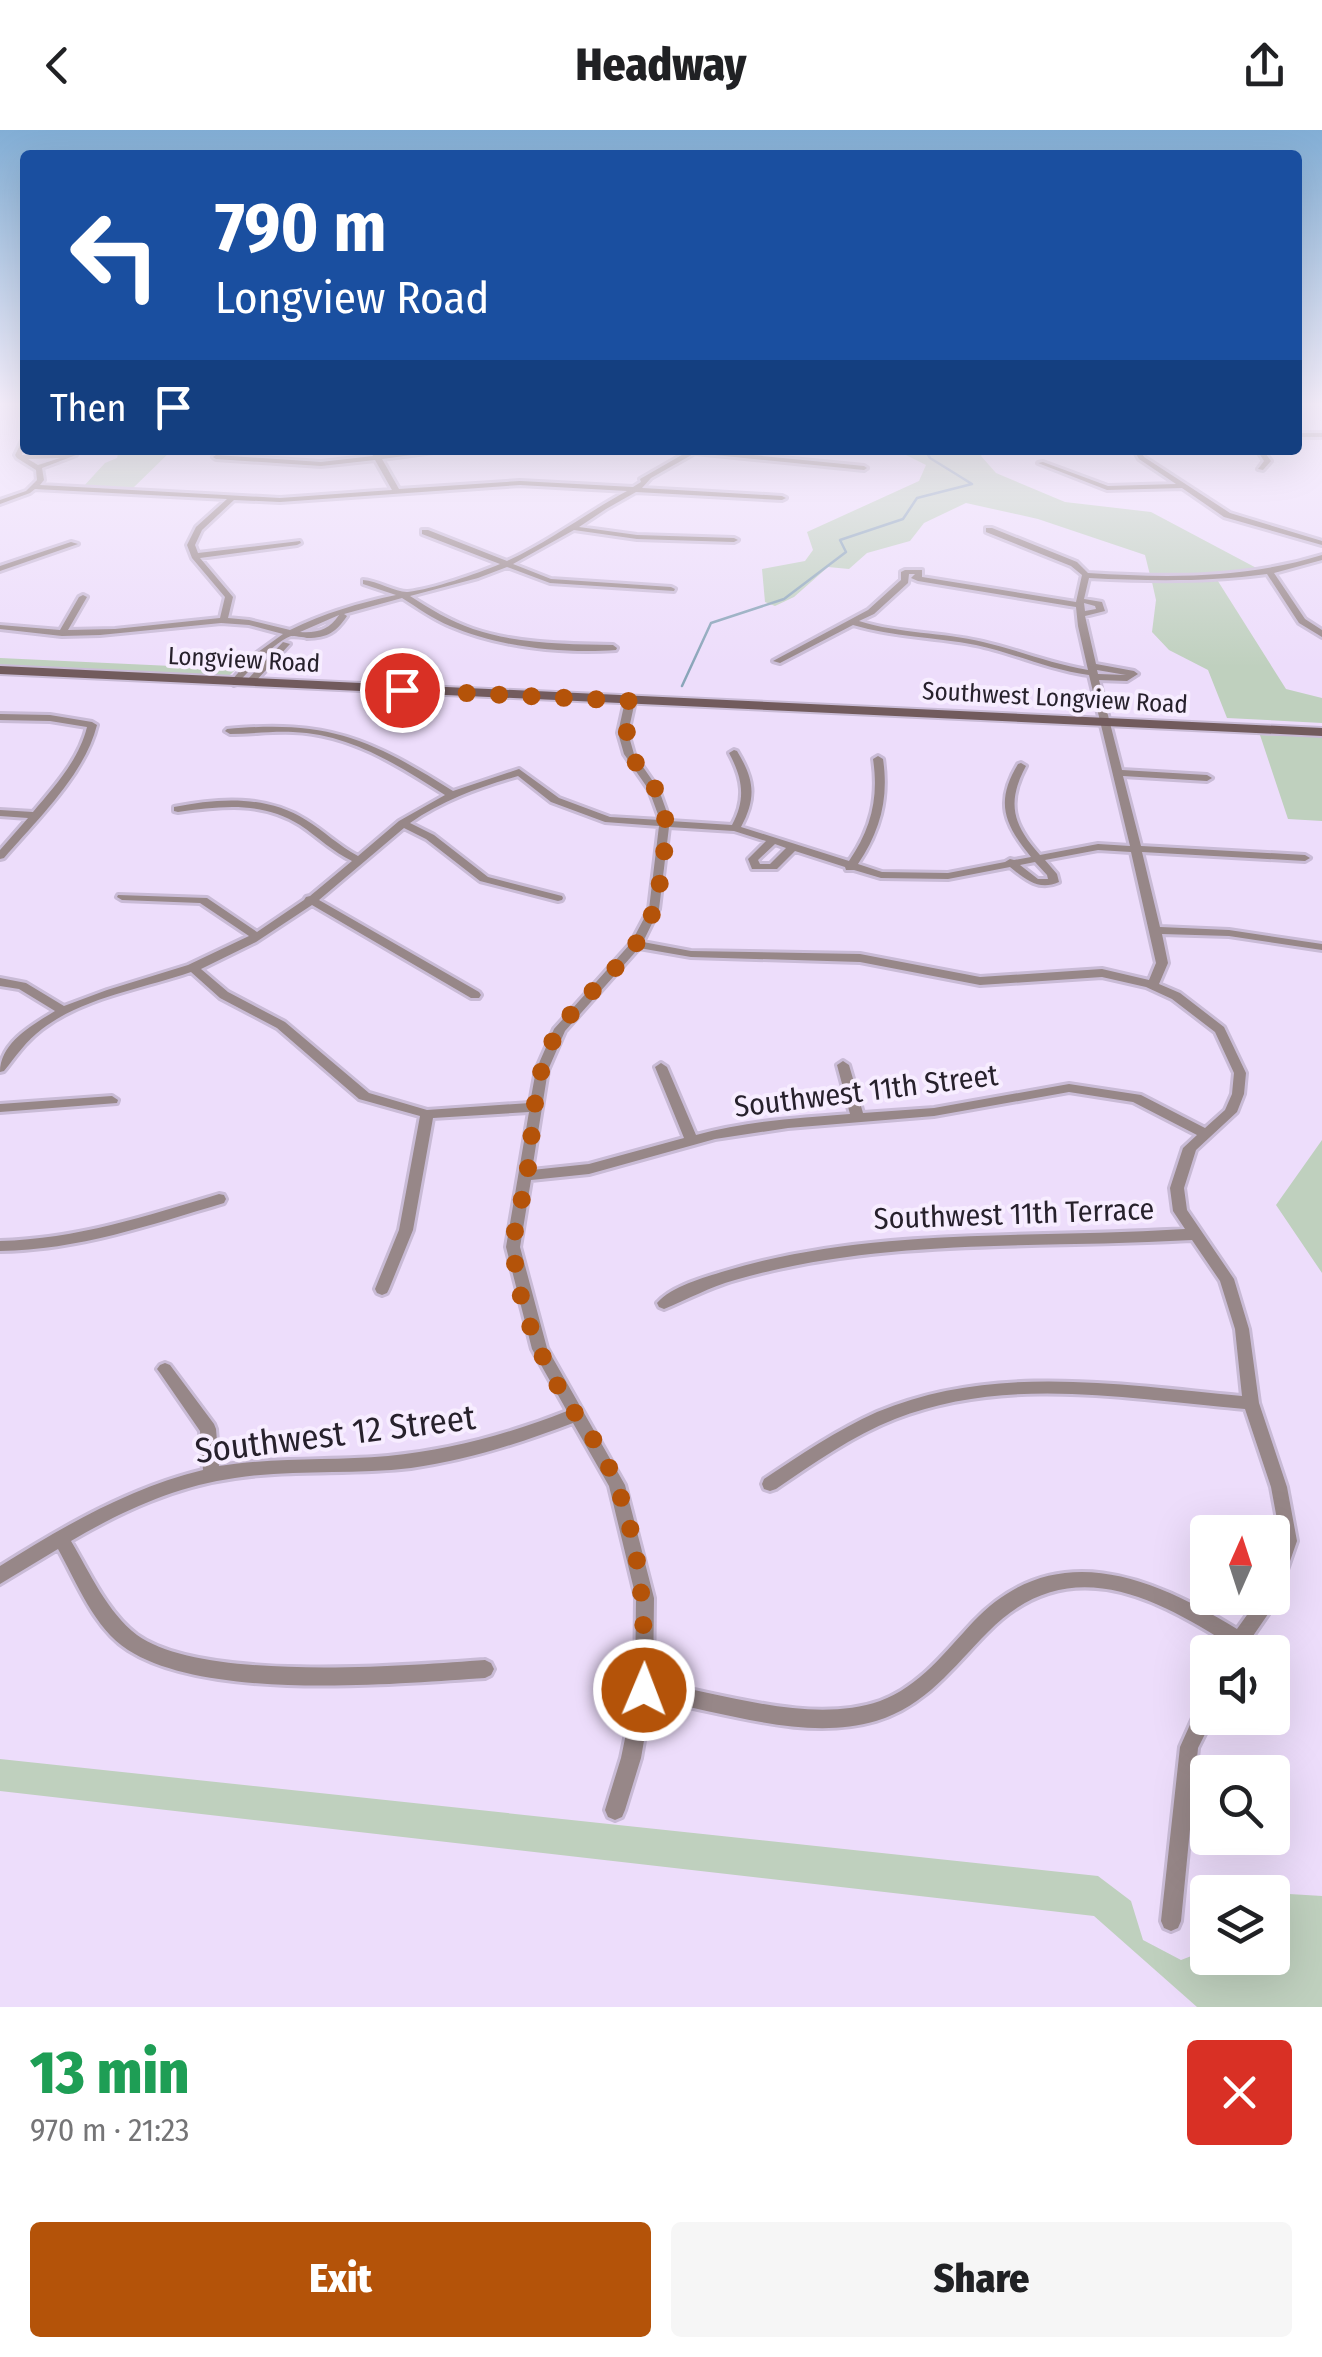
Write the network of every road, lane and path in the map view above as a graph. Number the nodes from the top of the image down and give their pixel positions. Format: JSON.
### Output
{"nodes":[{"id":1,"x":25,"y":492,"type":"edge"},
{"id":2,"x":118,"y":492,"type":"edge"},
{"id":3,"x":380,"y":492,"type":"edge"},
{"id":4,"x":624,"y":492,"type":"edge"},
{"id":5,"x":657,"y":492,"type":"edge"},
{"id":6,"x":1192,"y":492,"type":"edge"},
{"id":7,"x":232,"y":498,"type":"junction"},
{"id":8,"x":782,"y":498,"type":"dead end"},
{"id":9,"x":0,"y":502,"type":"edge"},
{"id":10,"x":572,"y":528,"type":"junction"},
{"id":11,"x":989,"y":530,"type":"dead end"},
{"id":12,"x":426,"y":532,"type":"dead end"},
{"id":13,"x":734,"y":540,"type":"dead end"},
{"id":14,"x":296,"y":543,"type":"dead end"},
{"id":15,"x":1322,"y":543,"type":"edge"},
{"id":16,"x":74,"y":544,"type":"dead end"},
{"id":17,"x":195,"y":556,"type":"junction"},
{"id":18,"x":1322,"y":557,"type":"edge"},
{"id":19,"x":505,"y":565,"type":"junction"},
{"id":20,"x":0,"y":569,"type":"edge"},
{"id":21,"x":1086,"y":574,"type":"junction"},
{"id":22,"x":1271,"y":574,"type":"junction"},
{"id":23,"x":366,"y":582,"type":"dead end"},
{"id":24,"x":671,"y":590,"type":"dead end"},
{"id":25,"x":408,"y":596,"type":"junction"},
{"id":26,"x":83,"y":597,"type":"dead end"},
{"id":27,"x":379,"y":604,"type":"junction"},
{"id":28,"x":1080,"y":606,"type":"junction"},
{"id":29,"x":223,"y":620,"type":"junction"},
{"id":30,"x":853,"y":622,"type":"junction"},
{"id":31,"x":0,"y":627,"type":"edge"},
{"id":32,"x":62,"y":633,"type":"junction"},
{"id":33,"x":294,"y":634,"type":"junction"},
{"id":34,"x":1322,"y":634,"type":"edge"},
{"id":35,"x":613,"y":648,"type":"dead end"},
{"id":36,"x":777,"y":661,"type":"dead end"},
{"id":37,"x":0,"y":670,"type":"edge"},
{"id":38,"x":1094,"y":672,"type":"junction"},
{"id":39,"x":234,"y":682,"type":"junction"},
{"id":40,"x":250,"y":682,"type":"junction"},
{"id":41,"x":630,"y":701,"type":"junction"},
{"id":42,"x":786,"y":708,"type":"joint"},
{"id":43,"x":0,"y":717,"type":"edge"},
{"id":44,"x":1106,"y":723,"type":"junction"},
{"id":45,"x":230,"y":732,"type":"dead end"},
{"id":46,"x":1322,"y":732,"type":"edge"},
{"id":47,"x":734,"y":752,"type":"dead end"},
{"id":48,"x":878,"y":759,"type":"dead end"},
{"id":49,"x":1021,"y":766,"type":"dead end"},
{"id":50,"x":1119,"y":774,"type":"junction"},
{"id":51,"x":1208,"y":778,"type":"dead end"},
{"id":52,"x":452,"y":795,"type":"junction"},
{"id":53,"x":178,"y":809,"type":"dead end"},
{"id":54,"x":0,"y":813,"type":"edge"},
{"id":55,"x":33,"y":815,"type":"junction"},
{"id":56,"x":403,"y":823,"type":"junction"},
{"id":57,"x":665,"y":823,"type":"junction"},
{"id":58,"x":735,"y":828,"type":"junction"},
{"id":59,"x":772,"y":841,"type":"junction"},
{"id":60,"x":792,"y":848,"type":"junction"},
{"id":61,"x":1137,"y":849,"type":"junction"},
{"id":62,"x":0,"y":856,"type":"edge"},
{"id":63,"x":1036,"y":856,"type":"junction"},
{"id":64,"x":1305,"y":858,"type":"dead end"},
{"id":65,"x":358,"y":860,"type":"junction"},
{"id":66,"x":1010,"y":862,"type":"junction"},
{"id":67,"x":850,"y":868,"type":"junction"},
{"id":68,"x":122,"y":897,"type":"dead end"},
{"id":69,"x":558,"y":898,"type":"dead end"},
{"id":70,"x":310,"y":899,"type":"junction"},
{"id":71,"x":1156,"y":930,"type":"junction"},
{"id":72,"x":256,"y":936,"type":"junction"},
{"id":73,"x":636,"y":944,"type":"junction"},
{"id":74,"x":1322,"y":946,"type":"edge"},
{"id":75,"x":193,"y":968,"type":"junction"},
{"id":76,"x":0,"y":982,"type":"edge"},
{"id":77,"x":1153,"y":985,"type":"junction"},
{"id":78,"x":474,"y":996,"type":"dead end"},
{"id":79,"x":62,"y":1010,"type":"junction"},
{"id":80,"x":843,"y":1065,"type":"dead end"},
{"id":81,"x":0,"y":1068,"type":"edge"},
{"id":82,"x":661,"y":1068,"type":"dead end"},
{"id":83,"x":112,"y":1100,"type":"dead end"},
{"id":84,"x":534,"y":1107,"type":"junction"},
{"id":85,"x":0,"y":1108,"type":"edge"},
{"id":86,"x":426,"y":1114,"type":"junction"},
{"id":87,"x":856,"y":1116,"type":"junction"},
{"id":88,"x":1206,"y":1134,"type":"junction"},
{"id":89,"x":691,"y":1140,"type":"junction"},
{"id":90,"x":527,"y":1175,"type":"junction"},
{"id":91,"x":219,"y":1199,"type":"dead end"},
{"id":92,"x":1196,"y":1234,"type":"junction"},
{"id":93,"x":0,"y":1246,"type":"edge"},
{"id":94,"x":382,"y":1289,"type":"dead end"},
{"id":95,"x":664,"y":1303,"type":"dead end"},
{"id":96,"x":166,"y":1369,"type":"dead end"},
{"id":97,"x":1251,"y":1403,"type":"junction"},
{"id":98,"x":576,"y":1414,"type":"junction"},
{"id":99,"x":212,"y":1474,"type":"junction"},
{"id":100,"x":770,"y":1484,"type":"dead end"},
{"id":101,"x":1285,"y":1515,"type":"edge"},
{"id":102,"x":60,"y":1538,"type":"junction"},
{"id":103,"x":0,"y":1576,"type":"edge"},
{"id":104,"x":1222,"y":1635,"type":"edge"},
{"id":105,"x":485,"y":1669,"type":"dead end"},
{"id":106,"x":644,"y":1690,"type":"junction"},
{"id":107,"x":1195,"y":1735,"type":"edge"},
{"id":108,"x":614,"y":1810,"type":"dead end"},
{"id":109,"x":1171,"y":1921,"type":"dead end"}],
"edges":[{"from":1,"to":9,"type":"street"},
{"from":2,"to":7,"type":"street"},
{"from":3,"to":7,"type":"street"},
{"from":4,"to":10,"type":"street"},
{"from":5,"to":8,"type":"street"},
{"from":6,"to":15,"type":"street"},
{"from":7,"to":17,"type":"street"},
{"from":10,"to":13,"type":"street"},
{"from":10,"to":19,"type":"street"},
{"from":11,"to":21,"type":"street"},
{"from":12,"to":19,"type":"street"},
{"from":14,"to":17,"type":"street"},
{"from":16,"to":20,"type":"street"},
{"from":17,"to":29,"type":"street"},
{"from":18,"to":22,"type":"street"},
{"from":19,"to":24,"type":"street"},
{"from":19,"to":25,"type":"street"},
{"from":21,"to":22,"type":"street"},
{"from":21,"to":28,"type":"street"},
{"from":22,"to":34,"type":"street"},
{"from":23,"to":25,"type":"street"},
{"from":25,"to":27,"type":"street"},
{"from":25,"to":35,"type":"street"},
{"from":26,"to":32,"type":"street"},
{"from":27,"to":33,"type":"street"},
{"from":27,"to":33,"type":"street"},
{"from":28,"to":30,"type":"street"},
{"from":28,"to":38,"type":"street"},
{"from":29,"to":32,"type":"street"},
{"from":29,"to":33,"type":"street"},
{"from":30,"to":36,"type":"street"},
{"from":30,"to":38,"type":"street"},
{"from":31,"to":32,"type":"street"},
{"from":33,"to":39,"type":"street"},
{"from":33,"to":40,"type":"street"},
{"from":37,"to":39,"type":"street","name":"Longview Road"},
{"from":38,"to":44,"type":"street"},
{"from":39,"to":40,"type":"street","name":"Longview Road"},
{"from":40,"to":41,"type":"street","name":"Longview Road"},
{"from":41,"to":42,"type":"street","name":"Longview Road"},
{"from":41,"to":57,"type":"street"},
{"from":42,"to":44,"type":"street","name":"Southwest Longview Road"},
{"from":43,"to":55,"type":"street"},
{"from":44,"to":46,"type":"street","name":"Southwest Longview Road"},
{"from":44,"to":50,"type":"street"},
{"from":45,"to":52,"type":"street"},
{"from":47,"to":58,"type":"street"},
{"from":48,"to":67,"type":"street"},
{"from":49,"to":63,"type":"street"},
{"from":50,"to":51,"type":"street"},
{"from":50,"to":61,"type":"street"},
{"from":52,"to":56,"type":"street"},
{"from":52,"to":57,"type":"street"},
{"from":53,"to":65,"type":"street"},
{"from":54,"to":55,"type":"street"},
{"from":55,"to":62,"type":"street"},
{"from":56,"to":65,"type":"street"},
{"from":56,"to":69,"type":"street"},
{"from":57,"to":58,"type":"street"},
{"from":57,"to":73,"type":"street"},
{"from":58,"to":59,"type":"street"},
{"from":59,"to":60,"type":"street"},
{"from":59,"to":60,"type":"street"},
{"from":60,"to":67,"type":"street"},
{"from":61,"to":63,"type":"street"},
{"from":61,"to":64,"type":"street"},
{"from":61,"to":71,"type":"street"},
{"from":63,"to":66,"type":"street"},
{"from":63,"to":66,"type":"street"},
{"from":65,"to":70,"type":"street"},
{"from":66,"to":67,"type":"street"},
{"from":68,"to":72,"type":"street"},
{"from":70,"to":72,"type":"street"},
{"from":70,"to":78,"type":"street"},
{"from":71,"to":74,"type":"street"},
{"from":71,"to":77,"type":"street"},
{"from":72,"to":75,"type":"street"},
{"from":73,"to":77,"type":"street"},
{"from":73,"to":84,"type":"street"},
{"from":75,"to":79,"type":"street"},
{"from":75,"to":86,"type":"street"},
{"from":76,"to":79,"type":"street"},
{"from":77,"to":88,"type":"street"},
{"from":79,"to":81,"type":"street"},
{"from":80,"to":87,"type":"street"},
{"from":82,"to":89,"type":"street"},
{"from":83,"to":85,"type":"street"},
{"from":84,"to":86,"type":"street"},
{"from":84,"to":90,"type":"street"},
{"from":86,"to":94,"type":"street"},
{"from":87,"to":88,"type":"street","name":"Southwest 11th Street"},
{"from":87,"to":89,"type":"street","name":"Southwest 11th Street"},
{"from":88,"to":92,"type":"street"},
{"from":89,"to":90,"type":"street","name":"Southwest 11th Street"},
{"from":90,"to":98,"type":"street"},
{"from":91,"to":93,"type":"street"},
{"from":92,"to":95,"type":"street","name":"Southwest 11th Terrace"},
{"from":92,"to":97,"type":"street"},
{"from":96,"to":99,"type":"street"},
{"from":97,"to":100,"type":"street"},
{"from":97,"to":101,"type":"street"},
{"from":98,"to":99,"type":"street","name":"Southwest 12 Street"},
{"from":98,"to":106,"type":"street"},
{"from":99,"to":102,"type":"street","name":"Southwest 12 Street"},
{"from":102,"to":103,"type":"street","name":"Southwest 12 Street"},
{"from":102,"to":105,"type":"street"},
{"from":104,"to":106,"type":"street"},
{"from":106,"to":108,"type":"street"},
{"from":107,"to":109,"type":"street"}]}
